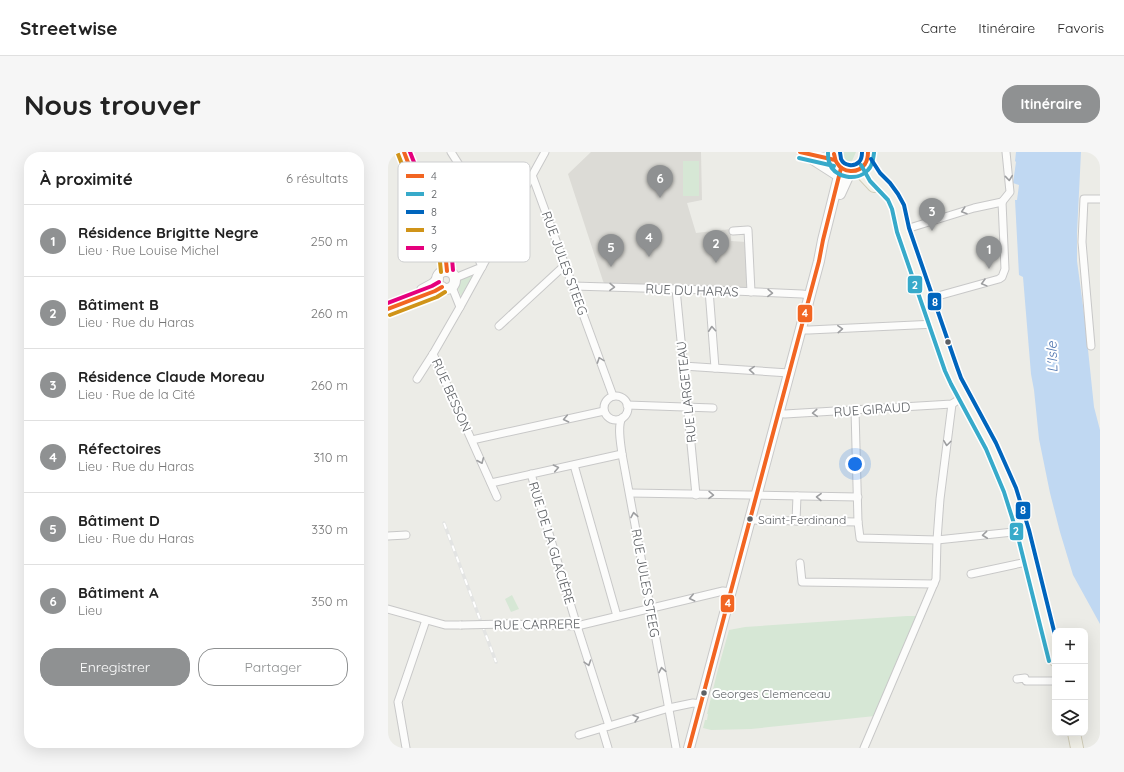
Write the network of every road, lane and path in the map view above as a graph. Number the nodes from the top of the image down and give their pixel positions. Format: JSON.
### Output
{"nodes":[{"id":1,"x":404,"y":152,"type":"edge"},
{"id":2,"x":451,"y":152,"type":"edge"},
{"id":3,"x":545,"y":152,"type":"edge"},
{"id":4,"x":1006,"y":152,"type":"edge"},
{"id":5,"x":802,"y":153,"type":"edge"},
{"id":6,"x":408,"y":162,"type":"edge"},
{"id":7,"x":457,"y":162,"type":"edge"},
{"id":8,"x":853,"y":162,"type":"edge"},
{"id":9,"x":532,"y":175,"type":"junction"},
{"id":10,"x":530,"y":179,"type":"edge"},
{"id":11,"x":1100,"y":199,"type":"edge"},
{"id":12,"x":1002,"y":202,"type":"junction"},
{"id":13,"x":902,"y":227,"type":"junction"},
{"id":14,"x":734,"y":231,"type":"dead end"},
{"id":15,"x":446,"y":262,"type":"edge"},
{"id":16,"x":480,"y":262,"type":"edge"},
{"id":17,"x":485,"y":262,"type":"edge"},
{"id":18,"x":566,"y":265,"type":"junction"},
{"id":19,"x":482,"y":267,"type":"junction"},
{"id":20,"x":447,"y":280,"type":"junction"},
{"id":21,"x":573,"y":286,"type":"junction"},
{"id":22,"x":676,"y":289,"type":"junction"},
{"id":23,"x":709,"y":290,"type":"junction"},
{"id":24,"x":751,"y":292,"type":"junction"},
{"id":25,"x":810,"y":295,"type":"junction"},
{"id":26,"x":927,"y":299,"type":"junction"},
{"id":27,"x":460,"y":307,"type":"junction"},
{"id":28,"x":388,"y":308,"type":"edge"},
{"id":29,"x":936,"y":324,"type":"junction"},
{"id":30,"x":499,"y":326,"type":"dead end"},
{"id":31,"x":801,"y":330,"type":"junction"},
{"id":32,"x":1091,"y":346,"type":"dead end"},
{"id":33,"x":433,"y":354,"type":"junction"},
{"id":34,"x":683,"y":366,"type":"junction"},
{"id":35,"x":715,"y":368,"type":"junction"},
{"id":36,"x":789,"y":373,"type":"junction"},
{"id":37,"x":417,"y":379,"type":"dead end"},
{"id":38,"x":613,"y":396,"type":"junction"},
{"id":39,"x":964,"y":396,"type":"junction"},
{"id":40,"x":952,"y":404,"type":"junction"},
{"id":41,"x":627,"y":405,"type":"junction"},
{"id":42,"x":687,"y":407,"type":"junction"},
{"id":43,"x":713,"y":408,"type":"dead end"},
{"id":44,"x":855,"y":410,"type":"junction"},
{"id":45,"x":604,"y":411,"type":"junction"},
{"id":46,"x":778,"y":413,"type":"junction"},
{"id":47,"x":622,"y":418,"type":"junction"},
{"id":48,"x":472,"y":440,"type":"junction"},
{"id":49,"x":622,"y":454,"type":"junction"},
{"id":50,"x":574,"y":464,"type":"junction"},
{"id":51,"x":531,"y":474,"type":"junction"},
{"id":52,"x":491,"y":483,"type":"junction"},
{"id":53,"x":630,"y":493,"type":"junction"},
{"id":54,"x":696,"y":495,"type":"junction"},
{"id":55,"x":757,"y":496,"type":"junction"},
{"id":56,"x":797,"y":496,"type":"junction"},
{"id":57,"x":497,"y":497,"type":"dead end"},
{"id":58,"x":858,"y":497,"type":"junction"},
{"id":59,"x":750,"y":520,"type":"junction"},
{"id":60,"x":796,"y":520,"type":"junction"},
{"id":61,"x":858,"y":522,"type":"junction"},
{"id":62,"x":1023,"y":531,"type":"junction"},
{"id":63,"x":406,"y":535,"type":"dead end"},
{"id":64,"x":388,"y":536,"type":"edge"},
{"id":65,"x":937,"y":540,"type":"junction"},
{"id":66,"x":1031,"y":561,"type":"junction"},
{"id":67,"x":800,"y":563,"type":"dead end"},
{"id":68,"x":971,"y":574,"type":"dead end"},
{"id":69,"x":934,"y":584,"type":"junction"},
{"id":70,"x":730,"y":592,"type":"junction"},
{"id":71,"x":650,"y":608,"type":"junction"},
{"id":72,"x":388,"y":609,"type":"edge"},
{"id":73,"x":617,"y":616,"type":"junction"},
{"id":74,"x":426,"y":620,"type":"junction"},
{"id":75,"x":577,"y":626,"type":"junction"},
{"id":76,"x":1052,"y":648,"type":"edge"},
{"id":77,"x":1017,"y":679,"type":"dead end"},
{"id":78,"x":1052,"y":681,"type":"edge"},
{"id":79,"x":701,"y":704,"type":"junction"},
{"id":80,"x":669,"y":708,"type":"junction"},
{"id":81,"x":606,"y":727,"type":"junction"},
{"id":82,"x":579,"y":735,"type":"dead end"},
{"id":83,"x":1075,"y":736,"type":"edge"},
{"id":84,"x":406,"y":748,"type":"edge"},
{"id":85,"x":608,"y":748,"type":"edge"},
{"id":86,"x":676,"y":748,"type":"edge"},
{"id":87,"x":689,"y":748,"type":"edge"},
{"id":88,"x":864,"y":748,"type":"edge"},
{"id":89,"x":1077,"y":748,"type":"edge"}],
"edges":[{"from":1,"to":6,"type":"main road"},
{"from":2,"to":7,"type":"street"},
{"from":3,"to":9,"type":"street","name":"RUE BESSON"},
{"from":4,"to":12,"type":"street","one_way":true},
{"from":5,"to":8,"type":"main road"},
{"from":5,"to":8,"type":"main road"},
{"from":8,"to":13,"type":"main road"},
{"from":8,"to":25,"type":"main road"},
{"from":9,"to":10,"type":"street","name":"RUE BESSON"},
{"from":9,"to":18,"type":"street","name":"RUE JULES STEEG"},
{"from":11,"to":32,"type":"street"},
{"from":12,"to":13,"type":"street","one_way":true},
{"from":12,"to":26,"type":"street","one_way":true},
{"from":13,"to":26,"type":"main road"},
{"from":14,"to":24,"type":"street"},
{"from":15,"to":20,"type":"main road"},
{"from":16,"to":19,"type":"street"},
{"from":17,"to":19,"type":"street","name":"RUE BESSON"},
{"from":18,"to":21,"type":"street","name":"RUE JULES STEEG"},
{"from":18,"to":30,"type":"street"},
{"from":19,"to":20,"type":"street"},
{"from":19,"to":27,"type":"street","name":"RUE BESSON"},
{"from":20,"to":27,"type":"street"},
{"from":20,"to":28,"type":"main road"},
{"from":21,"to":22,"type":"street","name":"RUE DU HARAS","one_way":true},
{"from":38,"to":21,"type":"street","name":"RUE JULES STEEG","one_way":true},
{"from":22,"to":23,"type":"street","name":"RUE DU HARAS"},
{"from":22,"to":34,"type":"street","name":"RUE LARGETEAU"},
{"from":23,"to":24,"type":"street","name":"RUE DU HARAS"},
{"from":35,"to":23,"type":"street","one_way":true},
{"from":24,"to":25,"type":"street","name":"RUE DU HARAS","one_way":true},
{"from":25,"to":31,"type":"main road"},
{"from":26,"to":29,"type":"main road"},
{"from":27,"to":33,"type":"street","name":"RUE BESSON"},
{"from":31,"to":29,"type":"street","one_way":true},
{"from":29,"to":39,"type":"main road"},
{"from":31,"to":36,"type":"main road"},
{"from":33,"to":37,"type":"street"},
{"from":33,"to":48,"type":"street","name":"RUE BESSON"},
{"from":34,"to":35,"type":"street"},
{"from":34,"to":42,"type":"street","name":"RUE LARGETEAU"},
{"from":36,"to":35,"type":"street","one_way":true},
{"from":36,"to":46,"type":"main road"},
{"from":38,"to":41,"type":"street"},
{"from":38,"to":45,"type":"street"},
{"from":39,"to":40,"type":"street"},
{"from":39,"to":62,"type":"main road"},
{"from":40,"to":44,"type":"street","name":"RUE GIRAUD"},
{"from":40,"to":65,"type":"street","one_way":true},
{"from":41,"to":42,"type":"street"},
{"from":41,"to":47,"type":"street"},
{"from":42,"to":43,"type":"street"},
{"from":42,"to":54,"type":"street","name":"RUE LARGETEAU"},
{"from":44,"to":46,"type":"street","name":"RUE GIRAUD","one_way":true},
{"from":44,"to":58,"type":"street"},
{"from":45,"to":47,"type":"street"},
{"from":45,"to":48,"type":"street","one_way":true},
{"from":46,"to":55,"type":"main road"},
{"from":47,"to":49,"type":"street","name":"RUE JULES STEEG"},
{"from":48,"to":52,"type":"street","name":"RUE BESSON","one_way":true},
{"from":49,"to":50,"type":"street"},
{"from":49,"to":53,"type":"street","name":"RUE JULES STEEG"},
{"from":51,"to":50,"type":"street","one_way":true},
{"from":50,"to":73,"type":"street"},
{"from":51,"to":52,"type":"street"},
{"from":51,"to":75,"type":"street","name":"RUE DE LA GLACIÈRE"},
{"from":52,"to":57,"type":"street","name":"RUE BESSON"},
{"from":53,"to":54,"type":"street"},
{"from":71,"to":53,"type":"street","name":"RUE JULES STEEG","one_way":true},
{"from":54,"to":55,"type":"street","one_way":true},
{"from":55,"to":56,"type":"street"},
{"from":55,"to":59,"type":"main road"},
{"from":58,"to":56,"type":"street","one_way":true},
{"from":56,"to":60,"type":"street"},
{"from":58,"to":61,"type":"street"},
{"from":59,"to":60,"type":"street"},
{"from":59,"to":70,"type":"main road"},
{"from":60,"to":61,"type":"street"},
{"from":61,"to":65,"type":"street"},
{"from":62,"to":65,"type":"street","one_way":true},
{"from":62,"to":66,"type":"main road"},
{"from":63,"to":64,"type":"street"},
{"from":65,"to":69,"type":"street"},
{"from":66,"to":68,"type":"street"},
{"from":66,"to":76,"type":"main road"},
{"from":67,"to":69,"type":"street"},
{"from":69,"to":88,"type":"street"},
{"from":70,"to":71,"type":"street","name":"RUE CARRERE","one_way":true},
{"from":70,"to":79,"type":"main road"},
{"from":71,"to":73,"type":"street","name":"RUE CARRERE"},
{"from":80,"to":71,"type":"street","name":"RUE JULES STEEG","one_way":true},
{"from":72,"to":74,"type":"street","name":"RUE CARRERE"},
{"from":73,"to":75,"type":"street","name":"RUE CARRERE"},
{"from":74,"to":75,"type":"street","name":"RUE CARRERE","bridge":true},
{"from":74,"to":84,"type":"street"},
{"from":75,"to":81,"type":"street","name":"RUE DE LA GLACIÈRE","one_way":true},
{"from":77,"to":78,"type":"street"},
{"from":79,"to":80,"type":"street"},
{"from":79,"to":87,"type":"main road"},
{"from":81,"to":80,"type":"street","one_way":true},
{"from":80,"to":86,"type":"street","name":"RUE JULES STEEG"},
{"from":81,"to":82,"type":"street"},
{"from":81,"to":85,"type":"street","name":"RUE DE LA GLACIÈRE"},
{"from":83,"to":89,"type":"main road"}]}
